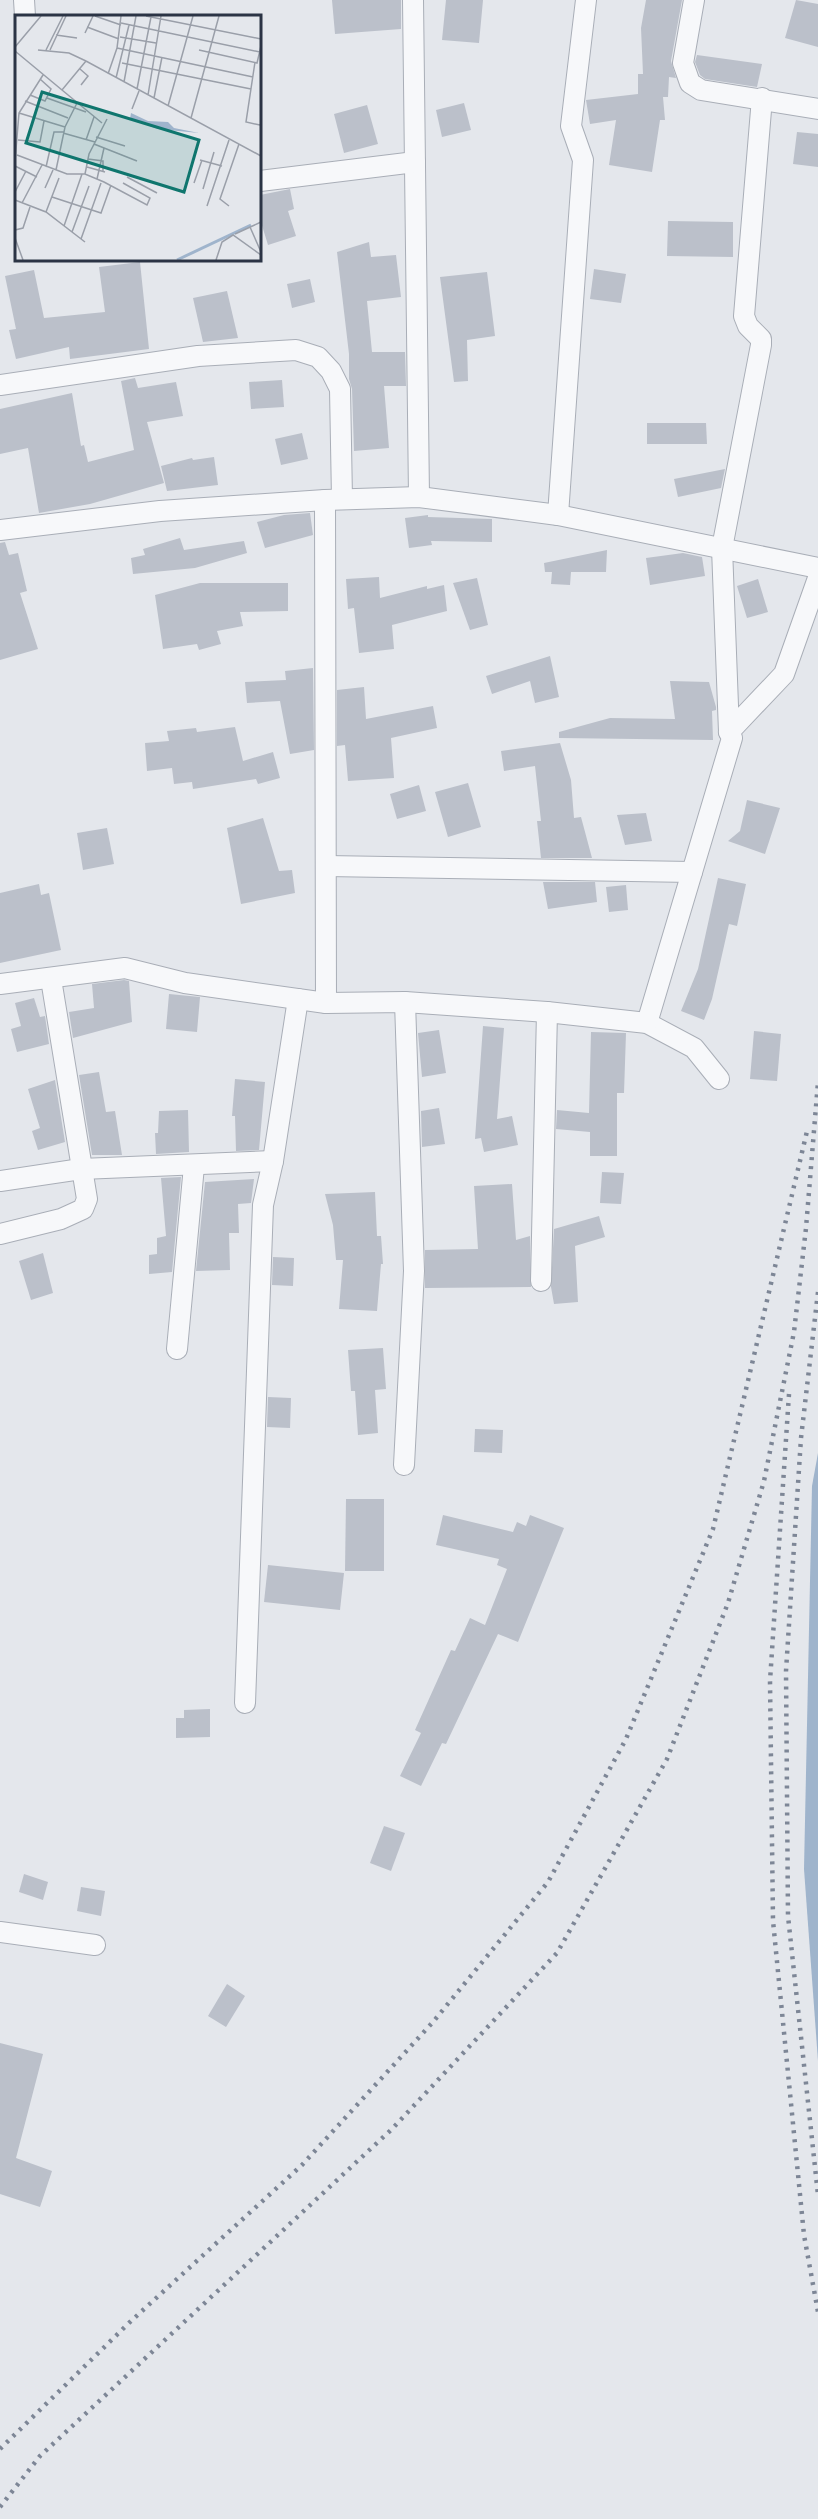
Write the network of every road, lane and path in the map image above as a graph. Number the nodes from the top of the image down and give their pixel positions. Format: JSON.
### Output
{"nodes":[{"id":1,"x":24,"y":0,"type":"edge"},
{"id":2,"x":413,"y":0,"type":"edge"},
{"id":3,"x":586,"y":0,"type":"edge"},
{"id":4,"x":694,"y":0,"type":"edge"},
{"id":5,"x":25,"y":15,"type":"edge"},
{"id":6,"x":762,"y":98,"type":"junction"},
{"id":7,"x":818,"y":109,"type":"edge"},
{"id":8,"x":415,"y":162,"type":"junction"},
{"id":9,"x":261,"y":181,"type":"edge"},
{"id":10,"x":0,"y":385,"type":"edge"},
{"id":11,"x":419,"y":497,"type":"junction"},
{"id":12,"x":333,"y":500,"type":"junction"},
{"id":13,"x":558,"y":515,"type":"junction"},
{"id":14,"x":0,"y":530,"type":"edge"},
{"id":15,"x":722,"y":548,"type":"junction"},
{"id":16,"x":818,"y":568,"type":"edge"},
{"id":17,"x":818,"y":578,"type":"edge"},
{"id":18,"x":729,"y":732,"type":"junction"},
{"id":19,"x":326,"y":866,"type":"junction"},
{"id":20,"x":692,"y":872,"type":"junction"},
{"id":21,"x":51,"y":979,"type":"junction"},
{"id":22,"x":0,"y":984,"type":"edge"},
{"id":23,"x":298,"y":999,"type":"junction"},
{"id":24,"x":405,"y":1002,"type":"junction"},
{"id":25,"x":326,"y":1003,"type":"junction"},
{"id":26,"x":547,"y":1012,"type":"junction"},
{"id":27,"x":646,"y":1023,"type":"junction"},
{"id":28,"x":719,"y":1079,"type":"dead end"},
{"id":29,"x":273,"y":1161,"type":"junction"},
{"id":30,"x":194,"y":1166,"type":"junction"},
{"id":31,"x":81,"y":1169,"type":"junction"},
{"id":32,"x":0,"y":1181,"type":"edge"},
{"id":33,"x":0,"y":1234,"type":"edge"},
{"id":34,"x":541,"y":1281,"type":"dead end"},
{"id":35,"x":177,"y":1349,"type":"dead end"},
{"id":36,"x":404,"y":1466,"type":"dead end"},
{"id":37,"x":245,"y":1703,"type":"dead end"},
{"id":38,"x":0,"y":1932,"type":"edge"},
{"id":39,"x":95,"y":1945,"type":"dead end"}],
"edges":[{"from":1,"to":5,"type":"street"},
{"from":2,"to":8,"type":"street"},
{"from":3,"to":13,"type":"street"},
{"from":4,"to":6,"type":"street"},
{"from":6,"to":7,"type":"street"},
{"from":6,"to":15,"type":"street"},
{"from":8,"to":9,"type":"street"},
{"from":8,"to":11,"type":"street"},
{"from":10,"to":12,"type":"street"},
{"from":11,"to":12,"type":"street"},
{"from":11,"to":13,"type":"street"},
{"from":12,"to":14,"type":"street"},
{"from":12,"to":19,"type":"street"},
{"from":13,"to":15,"type":"street"},
{"from":15,"to":16,"type":"street"},
{"from":15,"to":18,"type":"street"},
{"from":17,"to":18,"type":"street"},
{"from":18,"to":20,"type":"street"},
{"from":19,"to":20,"type":"street"},
{"from":19,"to":25,"type":"street"},
{"from":20,"to":27,"type":"street"},
{"from":21,"to":22,"type":"street"},
{"from":21,"to":23,"type":"street"},
{"from":21,"to":31,"type":"street"},
{"from":23,"to":25,"type":"street"},
{"from":23,"to":29,"type":"street"},
{"from":24,"to":25,"type":"street"},
{"from":24,"to":26,"type":"street"},
{"from":24,"to":36,"type":"street"},
{"from":26,"to":27,"type":"street"},
{"from":26,"to":34,"type":"street"},
{"from":27,"to":28,"type":"street"},
{"from":29,"to":30,"type":"street"},
{"from":29,"to":37,"type":"street"},
{"from":30,"to":31,"type":"street"},
{"from":30,"to":35,"type":"street"},
{"from":31,"to":32,"type":"street"},
{"from":31,"to":33,"type":"street"},
{"from":38,"to":39,"type":"street"}]}
